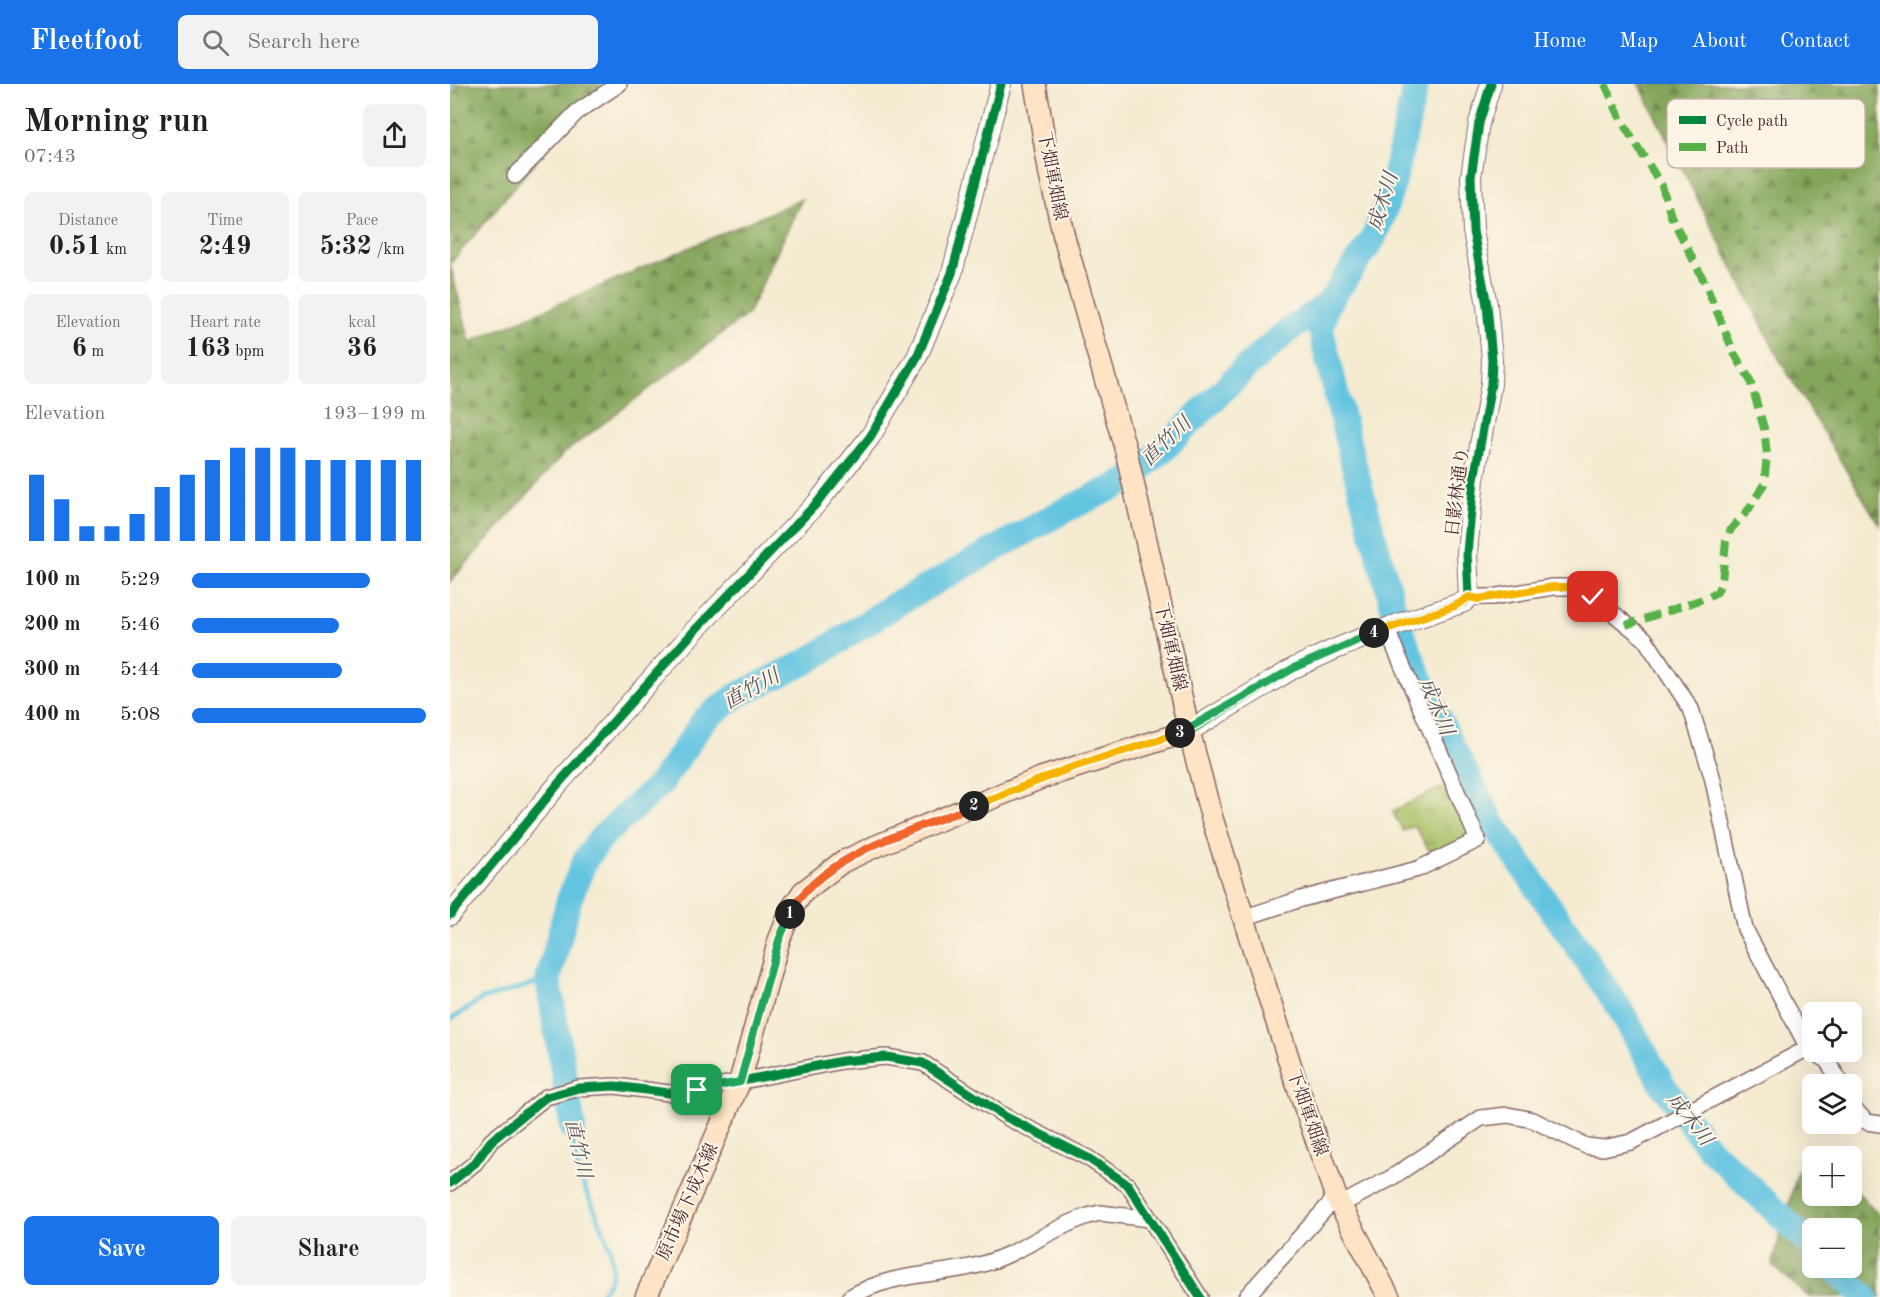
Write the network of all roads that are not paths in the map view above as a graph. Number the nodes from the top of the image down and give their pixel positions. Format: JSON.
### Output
{"nodes":[{"id":1,"x":619,"y":84,"type":"edge"},
{"id":2,"x":1001,"y":84,"type":"edge"},
{"id":3,"x":1035,"y":84,"type":"edge"},
{"id":4,"x":1491,"y":84,"type":"edge"},
{"id":5,"x":515,"y":176,"type":"dead end"},
{"id":6,"x":1469,"y":597,"type":"junction"},
{"id":7,"x":1388,"y":628,"type":"junction"},
{"id":8,"x":1189,"y":731,"type":"junction"},
{"id":9,"x":450,"y":915,"type":"edge"},
{"id":10,"x":1243,"y":918,"type":"junction"},
{"id":11,"x":1802,"y":1033,"type":"edge"},
{"id":12,"x":1802,"y":1054,"type":"edge"},
{"id":13,"x":740,"y":1082,"type":"junction"},
{"id":14,"x":1862,"y":1117,"type":"edge"},
{"id":15,"x":1880,"y":1124,"type":"edge"},
{"id":16,"x":450,"y":1183,"type":"edge"},
{"id":17,"x":1338,"y":1201,"type":"junction"},
{"id":18,"x":1150,"y":1219,"type":"junction"},
{"id":19,"x":646,"y":1297,"type":"edge"},
{"id":20,"x":850,"y":1297,"type":"edge"},
{"id":21,"x":1200,"y":1297,"type":"edge"},
{"id":22,"x":1246,"y":1297,"type":"edge"},
{"id":23,"x":1389,"y":1297,"type":"edge"}],
"edges":[{"from":1,"to":5,"type":"street"},
{"from":2,"to":9,"type":"street"},
{"from":3,"to":8,"type":"main road","name":"下畑軍畑線"},
{"from":4,"to":6,"type":"street","name":"日影林通り"},
{"from":6,"to":7,"type":"street"},
{"from":6,"to":11,"type":"street"},
{"from":7,"to":8,"type":"street"},
{"from":7,"to":10,"type":"street"},
{"from":8,"to":10,"type":"main road","name":"下畑軍畑線"},
{"from":8,"to":13,"type":"main road","name":"原市場下成木線"},
{"from":10,"to":17,"type":"main road","name":"下畑軍畑線"},
{"from":12,"to":17,"type":"street"},
{"from":13,"to":16,"type":"street"},
{"from":13,"to":18,"type":"street"},
{"from":13,"to":19,"type":"main road","name":"原市場下成木線"},
{"from":14,"to":15,"type":"street"},
{"from":17,"to":22,"type":"street"},
{"from":17,"to":23,"type":"main road","name":"下畑軍畑線"},
{"from":18,"to":20,"type":"street"},
{"from":18,"to":21,"type":"street"}]}
